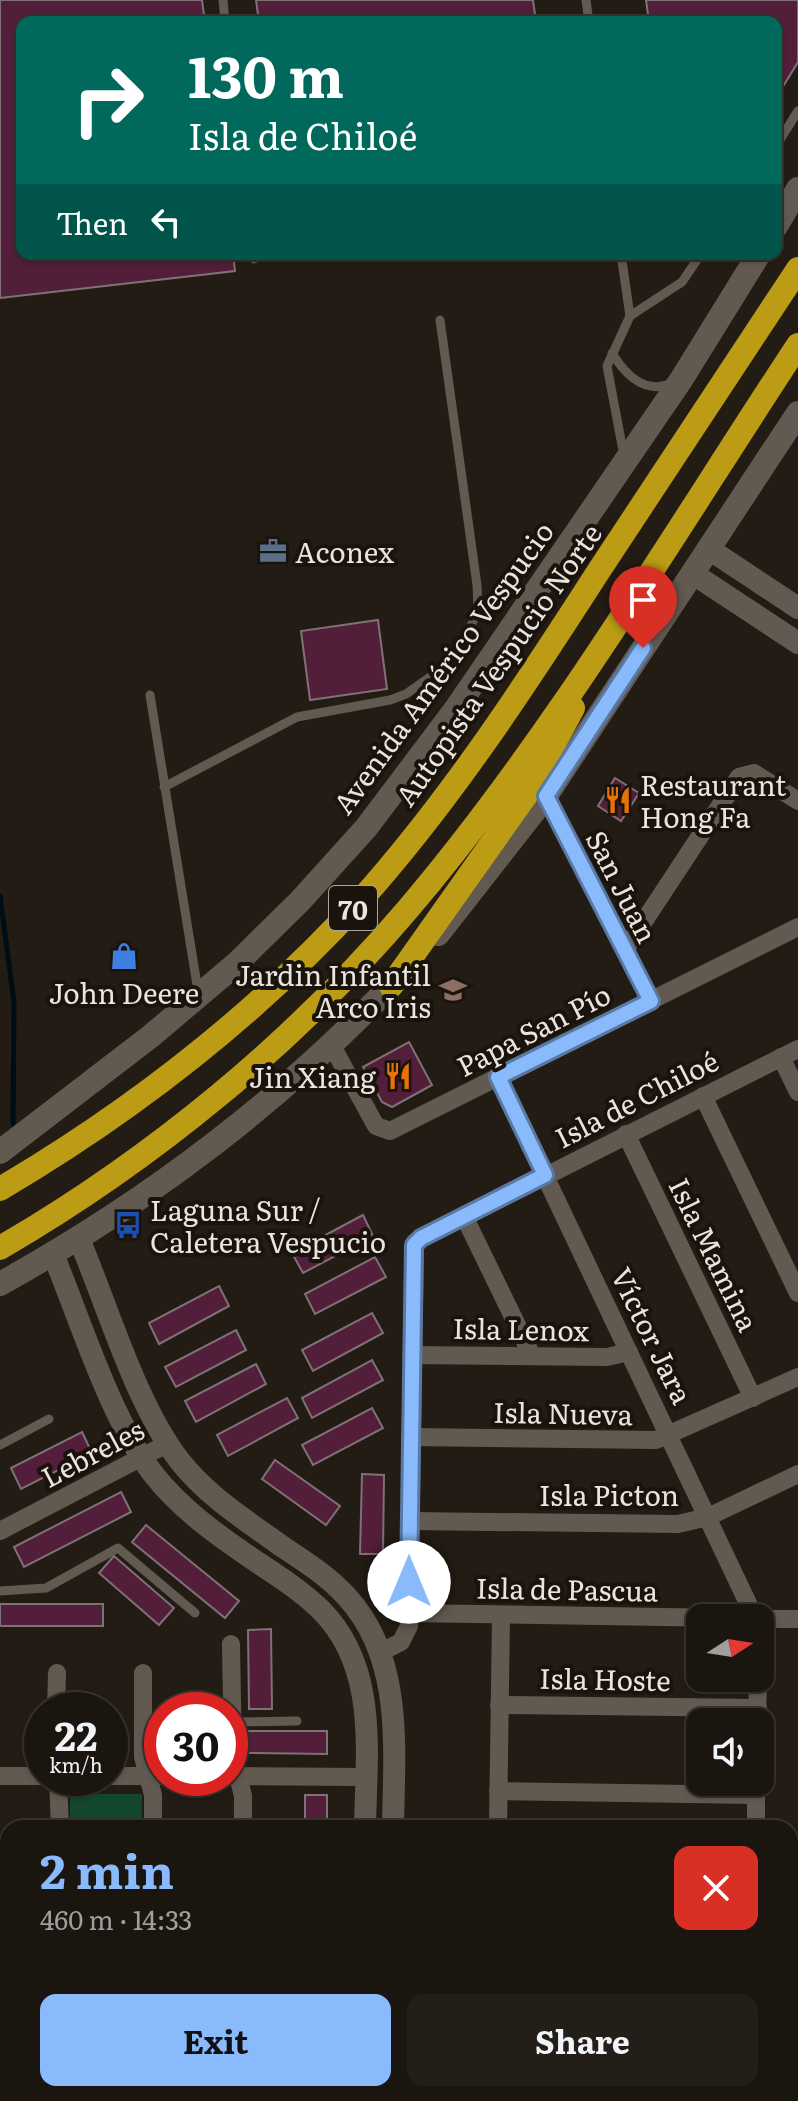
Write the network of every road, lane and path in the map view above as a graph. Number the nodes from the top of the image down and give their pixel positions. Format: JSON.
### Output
{"nodes":[{"id":1,"x":798,"y":111,"type":"edge"},
{"id":2,"x":782,"y":136,"type":"edge"},
{"id":3,"x":798,"y":189,"type":"edge"},
{"id":4,"x":782,"y":216,"type":"edge"},
{"id":5,"x":622,"y":260,"type":"edge"},
{"id":6,"x":697,"y":260,"type":"edge"},
{"id":7,"x":755,"y":260,"type":"edge"},
{"id":8,"x":798,"y":269,"type":"edge"},
{"id":9,"x":630,"y":316,"type":"junction"},
{"id":10,"x":440,"y":320,"type":"dead end"},
{"id":11,"x":798,"y":345,"type":"edge"},
{"id":12,"x":612,"y":353,"type":"junction"},
{"id":13,"x":681,"y":380,"type":"junction"},
{"id":14,"x":798,"y":413,"type":"edge"},
{"id":15,"x":624,"y":460,"type":"junction"},
{"id":16,"x":709,"y":549,"type":"junction"},
{"id":17,"x":692,"y":573,"type":"junction"},
{"id":18,"x":798,"y":608,"type":"edge"},
{"id":19,"x":798,"y":643,"type":"edge"},
{"id":20,"x":590,"y":661,"type":"junction"},
{"id":21,"x":150,"y":695,"type":"dead end"},
{"id":22,"x":164,"y":787,"type":"junction"},
{"id":23,"x":546,"y":796,"type":"junction"},
{"id":24,"x":798,"y":801,"type":"edge"},
{"id":25,"x":798,"y":927,"type":"edge"},
{"id":26,"x":625,"y":950,"type":"junction"},
{"id":27,"x":391,"y":986,"type":"junction"},
{"id":28,"x":200,"y":996,"type":"junction"},
{"id":29,"x":651,"y":1001,"type":"junction"},
{"id":30,"x":331,"y":1044,"type":"junction"},
{"id":31,"x":790,"y":1053,"type":"edge"},
{"id":32,"x":498,"y":1077,"type":"junction"},
{"id":33,"x":798,"y":1092,"type":"edge"},
{"id":34,"x":703,"y":1096,"type":"junction"},
{"id":35,"x":626,"y":1134,"type":"junction"},
{"id":36,"x":0,"y":1152,"type":"edge"},
{"id":37,"x":545,"y":1175,"type":"junction"},
{"id":38,"x":0,"y":1189,"type":"edge"},
{"id":39,"x":464,"y":1216,"type":"junction"},
{"id":40,"x":79,"y":1239,"type":"junction"},
{"id":41,"x":0,"y":1248,"type":"edge"},
{"id":42,"x":53,"y":1254,"type":"junction"},
{"id":43,"x":0,"y":1284,"type":"edge"},
{"id":44,"x":798,"y":1293,"type":"edge"},
{"id":45,"x":629,"y":1352,"type":"junction"},
{"id":46,"x":411,"y":1355,"type":"junction"},
{"id":47,"x":532,"y":1356,"type":"junction"},
{"id":48,"x":798,"y":1377,"type":"edge"},
{"id":49,"x":753,"y":1398,"type":"junction"},
{"id":50,"x":49,"y":1419,"type":"dead end"},
{"id":51,"x":410,"y":1437,"type":"junction"},
{"id":52,"x":670,"y":1437,"type":"junction"},
{"id":53,"x":167,"y":1444,"type":"junction"},
{"id":54,"x":0,"y":1445,"type":"edge"},
{"id":55,"x":141,"y":1457,"type":"junction"},
{"id":56,"x":796,"y":1481,"type":"edge"},
{"id":57,"x":708,"y":1517,"type":"junction"},
{"id":58,"x":409,"y":1521,"type":"junction"},
{"id":59,"x":0,"y":1531,"type":"edge"},
{"id":60,"x":0,"y":1591,"type":"edge"},
{"id":61,"x":751,"y":1604,"type":"edge"},
{"id":62,"x":195,"y":1613,"type":"dead end"},
{"id":63,"x":409,"y":1613,"type":"junction"},
{"id":64,"x":501,"y":1615,"type":"junction"},
{"id":65,"x":686,"y":1617,"type":"edge"},
{"id":66,"x":774,"y":1618,"type":"edge"},
{"id":67,"x":798,"y":1619,"type":"edge"},
{"id":68,"x":231,"y":1644,"type":"dead end"},
{"id":69,"x":381,"y":1652,"type":"junction"},
{"id":70,"x":57,"y":1673,"type":"dead end"},
{"id":71,"x":143,"y":1673,"type":"dead end"},
{"id":72,"x":56,"y":1692,"type":"edge"},
{"id":73,"x":232,"y":1692,"type":"edge"},
{"id":74,"x":499,"y":1705,"type":"junction"},
{"id":75,"x":686,"y":1712,"type":"edge"},
{"id":76,"x":297,"y":1721,"type":"dead end"},
{"id":77,"x":248,"y":1722,"type":"edge"},
{"id":78,"x":144,"y":1759,"type":"edge"},
{"id":79,"x":0,"y":1776,"type":"edge"},
{"id":80,"x":24,"y":1776,"type":"edge"},
{"id":81,"x":248,"y":1776,"type":"edge"},
{"id":82,"x":365,"y":1777,"type":"junction"},
{"id":83,"x":686,"y":1790,"type":"edge"},
{"id":84,"x":498,"y":1791,"type":"junction"},
{"id":85,"x":59,"y":1796,"type":"edge"},
{"id":86,"x":153,"y":1796,"type":"edge"},
{"id":87,"x":243,"y":1796,"type":"edge"},
{"id":88,"x":756,"y":1796,"type":"edge"},
{"id":89,"x":60,"y":1820,"type":"edge"},
{"id":90,"x":153,"y":1820,"type":"edge"},
{"id":91,"x":243,"y":1820,"type":"edge"},
{"id":92,"x":365,"y":1820,"type":"edge"},
{"id":93,"x":393,"y":1820,"type":"edge"},
{"id":94,"x":498,"y":1820,"type":"edge"},
{"id":95,"x":756,"y":1820,"type":"edge"}],
"edges":[{"from":1,"to":2,"type":"lane"},
{"from":3,"to":4,"type":"main road"},
{"from":5,"to":9,"type":"lane"},
{"from":6,"to":9,"type":"lane"},
{"from":7,"to":13,"type":"main road","name":"Avenida Américo Vespucio"},
{"from":8,"to":38,"type":"highway","name":"Autopista Vespucio Norte","number":"70"},
{"from":9,"to":12,"type":"lane"},
{"from":10,"to":22,"type":"lane"},
{"from":11,"to":20,"type":"highway","number":"70"},
{"from":12,"to":13,"type":"lane"},
{"from":12,"to":15,"type":"lane"},
{"from":13,"to":15,"type":"main road","name":"Avenida Américo Vespucio"},
{"from":14,"to":16,"type":"main road"},
{"from":15,"to":28,"type":"main road","name":"Avenida Américo Vespucio"},
{"from":16,"to":17,"type":"main road"},
{"from":16,"to":18,"type":"street"},
{"from":17,"to":19,"type":"street"},
{"from":17,"to":23,"type":"main road"},
{"from":20,"to":27,"type":"highway"},
{"from":20,"to":41,"type":"highway","number":"70"},
{"from":21,"to":22,"type":"lane"},
{"from":22,"to":28,"type":"lane"},
{"from":23,"to":26,"type":"street","name":"San Juan"},
{"from":23,"to":27,"type":"main road"},
{"from":24,"to":26,"type":"street"},
{"from":25,"to":29,"type":"street","name":"Papa San Pío"},
{"from":26,"to":29,"type":"street","name":"San Juan"},
{"from":27,"to":30,"type":"main road"},
{"from":28,"to":36,"type":"main road","name":"Avenida Américo Vespucio"},
{"from":29,"to":32,"type":"street","name":"Papa San Pío"},
{"from":30,"to":32,"type":"street","name":"Papa San Pío"},
{"from":30,"to":40,"type":"main road"},
{"from":31,"to":33,"type":"street"},
{"from":31,"to":34,"type":"street","name":"Isla de Chiloé"},
{"from":32,"to":37,"type":"street","name":"Víctor Jara"},
{"from":34,"to":35,"type":"street","name":"Isla de Chiloé"},
{"from":34,"to":44,"type":"street"},
{"from":35,"to":37,"type":"street","name":"Isla de Chiloé"},
{"from":35,"to":49,"type":"street","name":"Isla Mamina"},
{"from":37,"to":39,"type":"street","name":"Isla de Chiloé"},
{"from":37,"to":45,"type":"street","name":"Víctor Jara"},
{"from":39,"to":46,"type":"street","name":"Isla de Chiloé"},
{"from":39,"to":47,"type":"street"},
{"from":40,"to":42,"type":"main road"},
{"from":40,"to":53,"type":"street"},
{"from":42,"to":43,"type":"main road"},
{"from":42,"to":55,"type":"street"},
{"from":45,"to":47,"type":"street","name":"Isla Lenox"},
{"from":45,"to":52,"type":"street","name":"Víctor Jara"},
{"from":46,"to":47,"type":"street","name":"Isla Lenox"},
{"from":46,"to":51,"type":"street"},
{"from":48,"to":49,"type":"street","name":"Isla Nueva"},
{"from":49,"to":52,"type":"street","name":"Isla Nueva"},
{"from":50,"to":54,"type":"lane"},
{"from":51,"to":52,"type":"street","name":"Isla Nueva"},
{"from":51,"to":58,"type":"street"},
{"from":52,"to":57,"type":"street","name":"Víctor Jara"},
{"from":53,"to":55,"type":"street","name":"Lebreles"},
{"from":53,"to":69,"type":"street"},
{"from":55,"to":59,"type":"street","name":"Lebreles"},
{"from":55,"to":82,"type":"street"},
{"from":56,"to":57,"type":"street","name":"Isla Picton"},
{"from":57,"to":58,"type":"street","name":"Isla Picton"},
{"from":57,"to":61,"type":"street","name":"Víctor Jara"},
{"from":58,"to":63,"type":"street"},
{"from":60,"to":62,"type":"lane"},
{"from":63,"to":64,"type":"street","name":"Isla de Pascua"},
{"from":63,"to":69,"type":"street"},
{"from":64,"to":65,"type":"street","name":"Isla de Pascua"},
{"from":64,"to":74,"type":"street"},
{"from":66,"to":67,"type":"street"},
{"from":68,"to":73,"type":"street"},
{"from":69,"to":93,"type":"street"},
{"from":70,"to":72,"type":"street"},
{"from":71,"to":78,"type":"street"},
{"from":74,"to":75,"type":"street","name":"Isla Hoste"},
{"from":74,"to":84,"type":"street"},
{"from":76,"to":77,"type":"lane"},
{"from":79,"to":80,"type":"street"},
{"from":81,"to":82,"type":"street"},
{"from":82,"to":92,"type":"street"},
{"from":83,"to":84,"type":"street"},
{"from":84,"to":94,"type":"street"},
{"from":85,"to":89,"type":"street"},
{"from":86,"to":90,"type":"street"},
{"from":87,"to":91,"type":"street"},
{"from":88,"to":95,"type":"street"}]}
